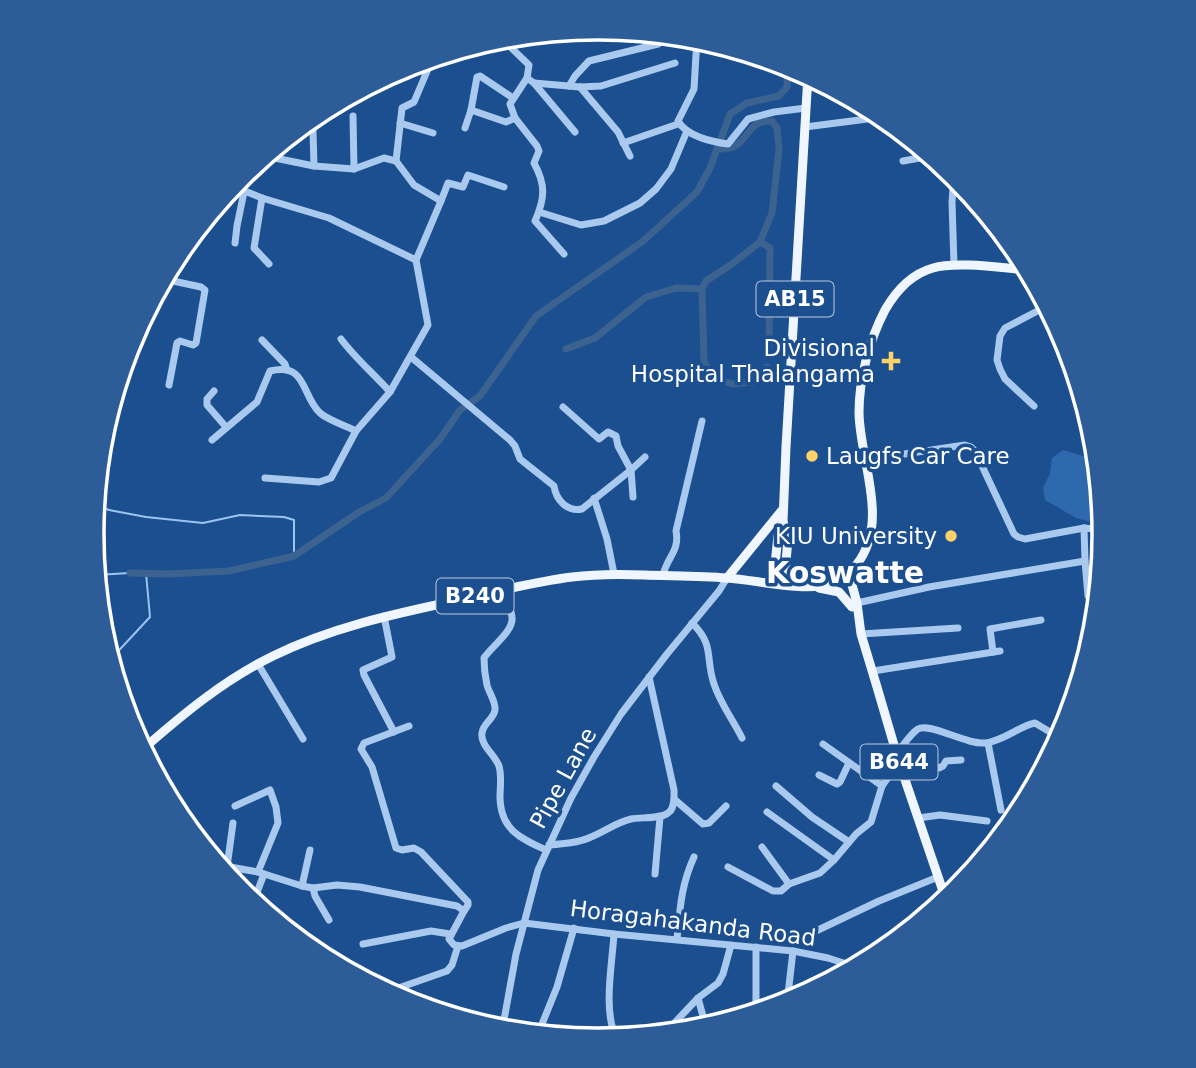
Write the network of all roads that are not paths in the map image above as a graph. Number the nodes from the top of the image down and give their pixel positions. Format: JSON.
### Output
{"nodes":[{"id":1,"x":658,"y":44,"type":"dead end"},
{"id":2,"x":511,"y":48,"type":"edge"},
{"id":3,"x":696,"y":50,"type":"edge"},
{"id":4,"x":675,"y":63,"type":"dead end"},
{"id":5,"x":427,"y":71,"type":"edge"},
{"id":6,"x":527,"y":78,"type":"junction"},
{"id":7,"x":534,"y":83,"type":"junction"},
{"id":8,"x":569,"y":86,"type":"junction"},
{"id":9,"x":580,"y":87,"type":"junction"},
{"id":10,"x":807,"y":87,"type":"edge"},
{"id":11,"x":513,"y":98,"type":"junction"},
{"id":12,"x":806,"y":108,"type":"junction"},
{"id":13,"x":471,"y":110,"type":"junction"},
{"id":14,"x":353,"y":116,"type":"dead end"},
{"id":15,"x":515,"y":118,"type":"junction"},
{"id":16,"x":866,"y":119,"type":"edge"},
{"id":17,"x":400,"y":123,"type":"junction"},
{"id":18,"x":678,"y":124,"type":"junction"},
{"id":19,"x":805,"y":127,"type":"junction"},
{"id":20,"x":465,"y":128,"type":"dead end"},
{"id":21,"x":313,"y":131,"type":"dead end"},
{"id":22,"x":687,"y":131,"type":"junction"},
{"id":23,"x":575,"y":132,"type":"dead end"},
{"id":24,"x":433,"y":133,"type":"dead end"},
{"id":25,"x":623,"y":143,"type":"junction"},
{"id":26,"x":629,"y":156,"type":"dead end"},
{"id":27,"x":918,"y":158,"type":"edge"},
{"id":28,"x":277,"y":159,"type":"edge"},
{"id":29,"x":903,"y":161,"type":"dead end"},
{"id":30,"x":396,"y":162,"type":"junction"},
{"id":31,"x":314,"y":166,"type":"junction"},
{"id":32,"x":354,"y":169,"type":"junction"},
{"id":33,"x":504,"y":187,"type":"dead end"},
{"id":34,"x":244,"y":191,"type":"joint"},
{"id":35,"x":953,"y":191,"type":"edge"},
{"id":36,"x":262,"y":198,"type":"junction"},
{"id":37,"x":441,"y":201,"type":"junction"},
{"id":38,"x":539,"y":212,"type":"junction"},
{"id":39,"x":236,"y":243,"type":"dead end"},
{"id":40,"x":564,"y":254,"type":"dead end"},
{"id":41,"x":416,"y":260,"type":"junction"},
{"id":42,"x":269,"y":264,"type":"dead end"},
{"id":43,"x":954,"y":265,"type":"junction"},
{"id":44,"x":1015,"y":269,"type":"edge"},
{"id":45,"x":174,"y":281,"type":"edge"},
{"id":46,"x":1038,"y":311,"type":"edge"},
{"id":47,"x":341,"y":339,"type":"dead end"},
{"id":48,"x":262,"y":340,"type":"dead end"},
{"id":49,"x":411,"y":358,"type":"junction"},
{"id":50,"x":287,"y":370,"type":"junction"},
{"id":51,"x":169,"y":385,"type":"dead end"},
{"id":52,"x":214,"y":391,"type":"dead end"},
{"id":53,"x":390,"y":392,"type":"junction"},
{"id":54,"x":1034,"y":406,"type":"dead end"},
{"id":55,"x":563,"y":407,"type":"dead end"},
{"id":56,"x":702,"y":421,"type":"dead end"},
{"id":57,"x":226,"y":427,"type":"junction"},
{"id":58,"x":355,"y":431,"type":"junction"},
{"id":59,"x":212,"y":440,"type":"dead end"},
{"id":60,"x":645,"y":457,"type":"dead end"},
{"id":61,"x":864,"y":460,"type":"junction"},
{"id":62,"x":631,"y":470,"type":"junction"},
{"id":63,"x":265,"y":478,"type":"dead end"},
{"id":64,"x":594,"y":498,"type":"junction"},
{"id":65,"x":633,"y":498,"type":"dead end"},
{"id":66,"x":784,"y":508,"type":"junction"},
{"id":67,"x":783,"y":522,"type":"junction"},
{"id":68,"x":1084,"y":528,"type":"junction"},
{"id":69,"x":1092,"y":529,"type":"edge"},
{"id":70,"x":1085,"y":561,"type":"junction"},
{"id":71,"x":614,"y":574,"type":"junction"},
{"id":72,"x":663,"y":575,"type":"junction"},
{"id":73,"x":846,"y":576,"type":"junction"},
{"id":74,"x":727,"y":578,"type":"junction"},
{"id":75,"x":773,"y":583,"type":"junction"},
{"id":76,"x":784,"y":584,"type":"junction"},
{"id":77,"x":812,"y":586,"type":"junction"},
{"id":78,"x":503,"y":590,"type":"junction"},
{"id":79,"x":1088,"y":596,"type":"edge"},
{"id":80,"x":854,"y":605,"type":"junction"},
{"id":81,"x":384,"y":616,"type":"junction"},
{"id":82,"x":1041,"y":620,"type":"dead end"},
{"id":83,"x":692,"y":623,"type":"junction"},
{"id":84,"x":958,"y":628,"type":"dead end"},
{"id":85,"x":861,"y":634,"type":"junction"},
{"id":86,"x":258,"y":664,"type":"junction"},
{"id":87,"x":873,"y":671,"type":"junction"},
{"id":88,"x":649,"y":677,"type":"junction"},
{"id":89,"x":409,"y":726,"type":"dead end"},
{"id":90,"x":394,"y":732,"type":"junction"},
{"id":91,"x":1050,"y":732,"type":"edge"},
{"id":92,"x":742,"y":738,"type":"dead end"},
{"id":93,"x":303,"y":739,"type":"dead end"},
{"id":94,"x":151,"y":742,"type":"edge"},
{"id":95,"x":988,"y":743,"type":"junction"},
{"id":96,"x":822,"y":744,"type":"dead end"},
{"id":97,"x":898,"y":758,"type":"junction"},
{"id":98,"x":961,"y":760,"type":"dead end"},
{"id":99,"x":849,"y":763,"type":"junction"},
{"id":100,"x":819,"y":775,"type":"dead end"},
{"id":101,"x":776,"y":786,"type":"dead end"},
{"id":102,"x":882,"y":786,"type":"junction"},
{"id":103,"x":674,"y":799,"type":"junction"},
{"id":104,"x":235,"y":806,"type":"dead end"},
{"id":105,"x":726,"y":806,"type":"dead end"},
{"id":106,"x":1001,"y":810,"type":"dead end"},
{"id":107,"x":767,"y":812,"type":"dead end"},
{"id":108,"x":660,"y":817,"type":"junction"},
{"id":109,"x":918,"y":818,"type":"junction"},
{"id":110,"x":987,"y":821,"type":"dead end"},
{"id":111,"x":233,"y":823,"type":"dead end"},
{"id":112,"x":849,"y":842,"type":"junction"},
{"id":113,"x":547,"y":847,"type":"junction"},
{"id":114,"x":762,"y":847,"type":"dead end"},
{"id":115,"x":310,"y":850,"type":"dead end"},
{"id":116,"x":694,"y":857,"type":"dead end"},
{"id":117,"x":225,"y":858,"type":"edge"},
{"id":118,"x":834,"y":860,"type":"junction"},
{"id":119,"x":728,"y":867,"type":"dead end"},
{"id":120,"x":235,"y":868,"type":"edge"},
{"id":121,"x":261,"y":873,"type":"junction"},
{"id":122,"x":655,"y":874,"type":"dead end"},
{"id":123,"x":938,"y":877,"type":"junction"},
{"id":124,"x":789,"y":884,"type":"junction"},
{"id":125,"x":302,"y":886,"type":"junction"},
{"id":126,"x":313,"y":888,"type":"junction"},
{"id":127,"x":942,"y":888,"type":"edge"},
{"id":128,"x":256,"y":890,"type":"edge"},
{"id":129,"x":464,"y":911,"type":"junction"},
{"id":130,"x":329,"y":920,"type":"dead end"},
{"id":131,"x":524,"y":923,"type":"junction"},
{"id":132,"x":574,"y":928,"type":"junction"},
{"id":133,"x":816,"y":931,"type":"dead end"},
{"id":134,"x":450,"y":934,"type":"junction"},
{"id":135,"x":614,"y":934,"type":"junction"},
{"id":136,"x":677,"y":939,"type":"junction"},
{"id":137,"x":363,"y":944,"type":"dead end"},
{"id":138,"x":731,"y":944,"type":"junction"},
{"id":139,"x":458,"y":946,"type":"junction"},
{"id":140,"x":756,"y":947,"type":"junction"},
{"id":141,"x":793,"y":951,"type":"junction"},
{"id":142,"x":843,"y":963,"type":"edge"},
{"id":143,"x":402,"y":987,"type":"edge"},
{"id":144,"x":789,"y":989,"type":"edge"},
{"id":145,"x":698,"y":998,"type":"junction"},
{"id":146,"x":756,"y":1002,"type":"edge"},
{"id":147,"x":703,"y":1016,"type":"edge"},
{"id":148,"x":503,"y":1018,"type":"edge"},
{"id":149,"x":674,"y":1022,"type":"edge"},
{"id":150,"x":542,"y":1025,"type":"edge"},
{"id":151,"x":612,"y":1028,"type":"edge"}],
"edges":[{"from":1,"to":8,"type":"street"},
{"from":2,"to":6,"type":"street"},
{"from":3,"to":18,"type":"street"},
{"from":4,"to":9,"type":"street"},
{"from":5,"to":17,"type":"street"},
{"from":6,"to":7,"type":"street"},
{"from":6,"to":11,"type":"street"},
{"from":7,"to":8,"type":"street"},
{"from":7,"to":23,"type":"street"},
{"from":8,"to":9,"type":"street"},
{"from":9,"to":25,"type":"street"},
{"from":10,"to":12,"type":"main road","number":"AB15"},
{"from":11,"to":13,"type":"street"},
{"from":11,"to":15,"type":"street"},
{"from":12,"to":19,"type":"main road","number":"AB15"},
{"from":12,"to":22,"type":"street"},
{"from":13,"to":15,"type":"street"},
{"from":13,"to":20,"type":"street"},
{"from":14,"to":32,"type":"street"},
{"from":15,"to":38,"type":"street"},
{"from":16,"to":19,"type":"street"},
{"from":17,"to":24,"type":"street"},
{"from":17,"to":30,"type":"street"},
{"from":18,"to":22,"type":"street"},
{"from":18,"to":25,"type":"street"},
{"from":19,"to":66,"type":"main road","number":"AB15"},
{"from":21,"to":31,"type":"street"},
{"from":22,"to":38,"type":"street"},
{"from":25,"to":26,"type":"street"},
{"from":27,"to":29,"type":"street"},
{"from":28,"to":31,"type":"street"},
{"from":30,"to":32,"type":"street"},
{"from":30,"to":37,"type":"street"},
{"from":31,"to":32,"type":"street"},
{"from":33,"to":37,"type":"street"},
{"from":34,"to":36,"type":"street"},
{"from":34,"to":39,"type":"street"},
{"from":35,"to":43,"type":"street"},
{"from":36,"to":41,"type":"street"},
{"from":36,"to":42,"type":"street"},
{"from":37,"to":41,"type":"street"},
{"from":38,"to":40,"type":"street"},
{"from":41,"to":49,"type":"street"},
{"from":43,"to":44,"type":"main road"},
{"from":43,"to":61,"type":"main road"},
{"from":45,"to":51,"type":"street"},
{"from":46,"to":54,"type":"street"},
{"from":47,"to":53,"type":"street"},
{"from":48,"to":50,"type":"street"},
{"from":49,"to":53,"type":"street"},
{"from":49,"to":64,"type":"street"},
{"from":50,"to":57,"type":"street"},
{"from":50,"to":58,"type":"street"},
{"from":52,"to":57,"type":"street"},
{"from":53,"to":58,"type":"street"},
{"from":55,"to":62,"type":"street"},
{"from":56,"to":72,"type":"street"},
{"from":57,"to":59,"type":"street"},
{"from":58,"to":63,"type":"street"},
{"from":60,"to":62,"type":"street"},
{"from":61,"to":68,"type":"street"},
{"from":61,"to":73,"type":"main road"},
{"from":62,"to":64,"type":"street"},
{"from":62,"to":65,"type":"street"},
{"from":64,"to":71,"type":"street"},
{"from":66,"to":67,"type":"main road","number":"AB15"},
{"from":66,"to":74,"type":"main road"},
{"from":67,"to":75,"type":"main road","number":"AB15"},
{"from":67,"to":76,"type":"main road","number":"AB15"},
{"from":68,"to":69,"type":"street"},
{"from":68,"to":70,"type":"street"},
{"from":70,"to":79,"type":"street"},
{"from":70,"to":80,"type":"street"},
{"from":71,"to":72,"type":"main road","number":"B240"},
{"from":71,"to":78,"type":"main road","number":"B240"},
{"from":72,"to":74,"type":"main road","number":"B240"},
{"from":73,"to":77,"type":"main road","number":"B240"},
{"from":73,"to":80,"type":"main road","number":"B644"},
{"from":74,"to":75,"type":"main road","number":"B240"},
{"from":74,"to":83,"type":"street","name":"Pipe Lane"},
{"from":75,"to":76,"type":"main road","number":"B240"},
{"from":76,"to":77,"type":"main road","number":"B240"},
{"from":77,"to":80,"type":"main road"},
{"from":78,"to":81,"type":"main road","number":"B240"},
{"from":78,"to":113,"type":"street"},
{"from":80,"to":85,"type":"main road","number":"B644"},
{"from":81,"to":86,"type":"main road","number":"B240"},
{"from":81,"to":90,"type":"street"},
{"from":82,"to":87,"type":"street"},
{"from":83,"to":88,"type":"street","name":"Pipe Lane"},
{"from":83,"to":92,"type":"street"},
{"from":84,"to":85,"type":"street"},
{"from":85,"to":87,"type":"main road","number":"B644"},
{"from":86,"to":93,"type":"street"},
{"from":86,"to":94,"type":"main road","number":"B240"},
{"from":87,"to":97,"type":"main road","number":"B644"},
{"from":88,"to":103,"type":"street"},
{"from":88,"to":113,"type":"street","name":"Pipe Lane"},
{"from":89,"to":90,"type":"street"},
{"from":90,"to":129,"type":"street"},
{"from":91,"to":95,"type":"street"},
{"from":95,"to":97,"type":"street"},
{"from":95,"to":106,"type":"street"},
{"from":96,"to":99,"type":"street"},
{"from":97,"to":98,"type":"street"},
{"from":97,"to":102,"type":"street"},
{"from":97,"to":109,"type":"main road","number":"B644"},
{"from":99,"to":100,"type":"street"},
{"from":99,"to":102,"type":"street"},
{"from":101,"to":112,"type":"street"},
{"from":102,"to":112,"type":"street"},
{"from":103,"to":105,"type":"street"},
{"from":103,"to":108,"type":"street"},
{"from":104,"to":121,"type":"street"},
{"from":107,"to":118,"type":"street"},
{"from":108,"to":113,"type":"street"},
{"from":108,"to":122,"type":"street"},
{"from":109,"to":110,"type":"street"},
{"from":109,"to":123,"type":"main road","number":"B644"},
{"from":111,"to":117,"type":"street"},
{"from":112,"to":118,"type":"street"},
{"from":113,"to":131,"type":"street","name":"Pipe Lane"},
{"from":114,"to":124,"type":"street"},
{"from":115,"to":125,"type":"street"},
{"from":116,"to":136,"type":"street"},
{"from":118,"to":124,"type":"street"},
{"from":119,"to":124,"type":"street"},
{"from":120,"to":121,"type":"street"},
{"from":121,"to":125,"type":"street"},
{"from":121,"to":128,"type":"street"},
{"from":123,"to":127,"type":"main road","number":"B644"},
{"from":123,"to":133,"type":"street"},
{"from":125,"to":126,"type":"street"},
{"from":126,"to":129,"type":"street"},
{"from":126,"to":130,"type":"street"},
{"from":129,"to":134,"type":"street"},
{"from":131,"to":132,"type":"street","name":"Horagahakanda Road"},
{"from":131,"to":139,"type":"street"},
{"from":131,"to":148,"type":"street","name":"Pipe Lane"},
{"from":132,"to":135,"type":"street","name":"Horagahakanda Road"},
{"from":132,"to":150,"type":"street"},
{"from":134,"to":137,"type":"street"},
{"from":134,"to":139,"type":"street"},
{"from":135,"to":136,"type":"street","name":"Horagahakanda Road"},
{"from":135,"to":151,"type":"street"},
{"from":136,"to":138,"type":"street","name":"Horagahakanda Road"},
{"from":138,"to":140,"type":"street","name":"Horagahakanda Road"},
{"from":138,"to":145,"type":"street"},
{"from":139,"to":143,"type":"street"},
{"from":140,"to":141,"type":"street","name":"Horagahakanda Road"},
{"from":140,"to":146,"type":"street"},
{"from":141,"to":142,"type":"street","name":"Horagahakanda Road"},
{"from":141,"to":144,"type":"street"},
{"from":145,"to":147,"type":"street"},
{"from":145,"to":149,"type":"street"}]}
